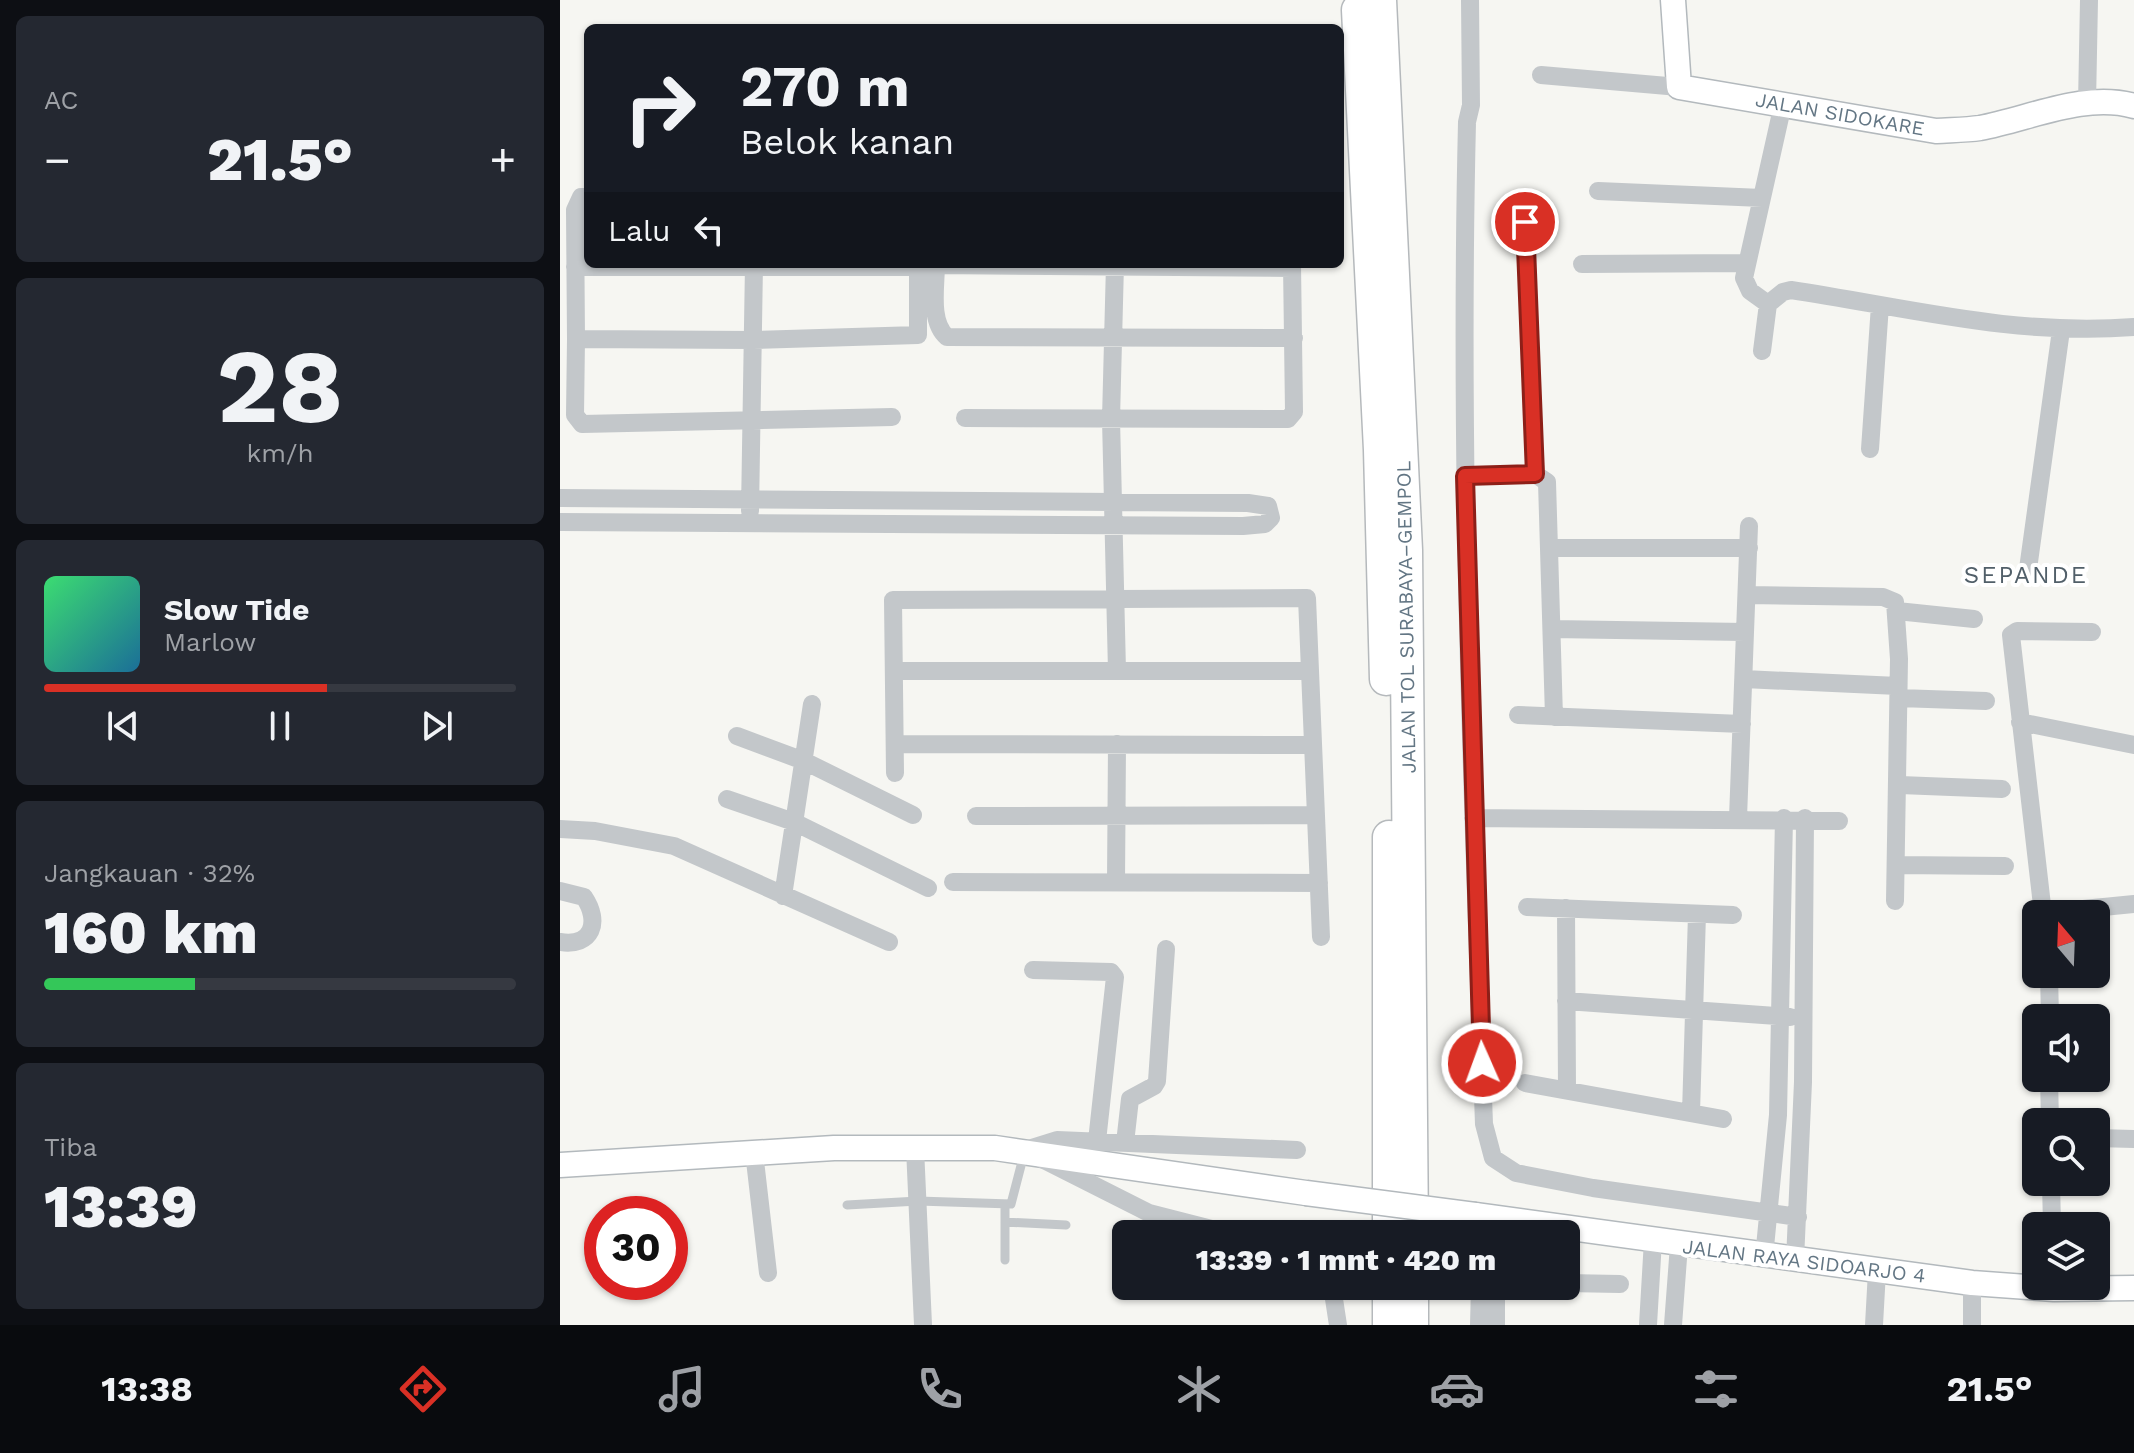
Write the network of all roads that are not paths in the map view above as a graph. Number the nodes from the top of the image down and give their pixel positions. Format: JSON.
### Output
{"nodes":[{"id":1,"x":1358,"y":0,"type":"edge"},
{"id":2,"x":1380,"y":0,"type":"edge"},
{"id":3,"x":1470,"y":0,"type":"edge"},
{"id":4,"x":1673,"y":0,"type":"edge"},
{"id":5,"x":2089,"y":0,"type":"edge"},
{"id":6,"x":1541,"y":75,"type":"dead end"},
{"id":7,"x":1679,"y":87,"type":"junction"},
{"id":8,"x":1783,"y":104,"type":"junction"},
{"id":9,"x":2087,"y":104,"type":"junction"},
{"id":10,"x":2134,"y":106,"type":"edge"},
{"id":11,"x":1598,"y":191,"type":"dead end"},
{"id":12,"x":584,"y":197,"type":"edge"},
{"id":13,"x":1762,"y":198,"type":"junction"},
{"id":14,"x":1525,"y":222,"type":"dead end"},
{"id":15,"x":1747,"y":263,"type":"junction"},
{"id":16,"x":1582,"y":264,"type":"dead end"},
{"id":17,"x":575,"y":267,"type":"junction"},
{"id":18,"x":584,"y":267,"type":"edge"},
{"id":19,"x":754,"y":268,"type":"edge"},
{"id":20,"x":927,"y":268,"type":"edge"},
{"id":21,"x":928,"y":268,"type":"edge"},
{"id":22,"x":1115,"y":268,"type":"edge"},
{"id":23,"x":1292,"y":268,"type":"edge"},
{"id":24,"x":1768,"y":304,"type":"junction"},
{"id":25,"x":1880,"y":305,"type":"junction"},
{"id":26,"x":2134,"y":327,"type":"edge"},
{"id":27,"x":2061,"y":330,"type":"junction"},
{"id":28,"x":1113,"y":337,"type":"junction"},
{"id":29,"x":1294,"y":338,"type":"junction"},
{"id":30,"x":576,"y":339,"type":"junction"},
{"id":31,"x":753,"y":340,"type":"junction"},
{"id":32,"x":1762,"y":351,"type":"dead end"},
{"id":33,"x":892,"y":417,"type":"dead end"},
{"id":34,"x":965,"y":418,"type":"dead end"},
{"id":35,"x":753,"y":419,"type":"junction"},
{"id":36,"x":1111,"y":419,"type":"junction"},
{"id":37,"x":1870,"y":449,"type":"dead end"},
{"id":38,"x":1535,"y":474,"type":"junction"},
{"id":39,"x":1465,"y":476,"type":"junction"},
{"id":40,"x":560,"y":498,"type":"edge"},
{"id":41,"x":751,"y":501,"type":"junction"},
{"id":42,"x":1113,"y":501,"type":"junction"},
{"id":43,"x":560,"y":522,"type":"edge"},
{"id":44,"x":1114,"y":525,"type":"junction"},
{"id":45,"x":749,"y":526,"type":"junction"},
{"id":46,"x":1749,"y":526,"type":"dead end"},
{"id":47,"x":1550,"y":548,"type":"junction"},
{"id":48,"x":1749,"y":548,"type":"junction"},
{"id":49,"x":2028,"y":569,"type":"dead end"},
{"id":50,"x":1747,"y":595,"type":"junction"},
{"id":51,"x":1115,"y":599,"type":"junction"},
{"id":52,"x":1897,"y":611,"type":"junction"},
{"id":53,"x":1974,"y":619,"type":"dead end"},
{"id":54,"x":1552,"y":629,"type":"junction"},
{"id":55,"x":1745,"y":632,"type":"junction"},
{"id":56,"x":2092,"y":632,"type":"dead end"},
{"id":57,"x":894,"y":671,"type":"junction"},
{"id":58,"x":1117,"y":671,"type":"junction"},
{"id":59,"x":1310,"y":671,"type":"junction"},
{"id":60,"x":1744,"y":679,"type":"junction"},
{"id":61,"x":1899,"y":692,"type":"junction"},
{"id":62,"x":1986,"y":701,"type":"dead end"},
{"id":63,"x":812,"y":704,"type":"dead end"},
{"id":64,"x":1518,"y":715,"type":"dead end"},
{"id":65,"x":1554,"y":717,"type":"junction"},
{"id":66,"x":2020,"y":722,"type":"junction"},
{"id":67,"x":1742,"y":724,"type":"junction"},
{"id":68,"x":737,"y":736,"type":"dead end"},
{"id":69,"x":895,"y":744,"type":"junction"},
{"id":70,"x":1117,"y":744,"type":"junction"},
{"id":71,"x":1313,"y":745,"type":"junction"},
{"id":72,"x":2134,"y":745,"type":"edge"},
{"id":73,"x":804,"y":761,"type":"junction"},
{"id":74,"x":895,"y":773,"type":"dead end"},
{"id":75,"x":1900,"y":785,"type":"junction"},
{"id":76,"x":2002,"y":789,"type":"dead end"},
{"id":77,"x":727,"y":799,"type":"dead end"},
{"id":78,"x":913,"y":815,"type":"dead end"},
{"id":79,"x":1316,"y":815,"type":"junction"},
{"id":80,"x":976,"y":816,"type":"dead end"},
{"id":81,"x":1116,"y":816,"type":"junction"},
{"id":82,"x":1473,"y":818,"type":"junction"},
{"id":83,"x":1738,"y":818,"type":"junction"},
{"id":84,"x":1784,"y":818,"type":"junction"},
{"id":85,"x":1805,"y":818,"type":"junction"},
{"id":86,"x":1839,"y":821,"type":"dead end"},
{"id":87,"x":794,"y":822,"type":"junction"},
{"id":88,"x":560,"y":829,"type":"edge"},
{"id":89,"x":1896,"y":865,"type":"junction"},
{"id":90,"x":2005,"y":866,"type":"dead end"},
{"id":91,"x":953,"y":882,"type":"dead end"},
{"id":92,"x":1116,"y":882,"type":"junction"},
{"id":93,"x":1319,"y":883,"type":"junction"},
{"id":94,"x":928,"y":888,"type":"dead end"},
{"id":95,"x":560,"y":891,"type":"edge"},
{"id":96,"x":783,"y":896,"type":"junction"},
{"id":97,"x":2041,"y":900,"type":"edge"},
{"id":98,"x":1895,"y":901,"type":"dead end"},
{"id":99,"x":2134,"y":904,"type":"edge"},
{"id":100,"x":1527,"y":907,"type":"dead end"},
{"id":101,"x":2110,"y":907,"type":"edge"},
{"id":102,"x":1566,"y":908,"type":"junction"},
{"id":103,"x":1697,"y":914,"type":"junction"},
{"id":104,"x":1733,"y":915,"type":"dead end"},
{"id":105,"x":1321,"y":937,"type":"dead end"},
{"id":106,"x":560,"y":942,"type":"edge"},
{"id":107,"x":889,"y":942,"type":"dead end"},
{"id":108,"x":1166,"y":949,"type":"dead end"},
{"id":109,"x":1033,"y":970,"type":"dead end"},
{"id":110,"x":1566,"y":1001,"type":"junction"},
{"id":111,"x":1693,"y":1009,"type":"junction"},
{"id":112,"x":1780,"y":1016,"type":"junction"},
{"id":113,"x":1802,"y":1017,"type":"junction"},
{"id":114,"x":1525,"y":1083,"type":"dead end"},
{"id":115,"x":1567,"y":1090,"type":"junction"},
{"id":116,"x":1691,"y":1113,"type":"junction"},
{"id":117,"x":1723,"y":1119,"type":"dead end"},
{"id":118,"x":2110,"y":1138,"type":"edge"},
{"id":119,"x":2134,"y":1139,"type":"edge"},
{"id":120,"x":1097,"y":1141,"type":"junction"},
{"id":121,"x":1125,"y":1143,"type":"junction"},
{"id":122,"x":915,"y":1148,"type":"junction"},
{"id":123,"x":1025,"y":1150,"type":"junction"},
{"id":124,"x":1297,"y":1150,"type":"dead end"},
{"id":125,"x":754,"y":1152,"type":"junction"},
{"id":126,"x":560,"y":1165,"type":"edge"},
{"id":127,"x":918,"y":1201,"type":"junction"},
{"id":128,"x":847,"y":1205,"type":"dead end"},
{"id":129,"x":1005,"y":1205,"type":"junction"},
{"id":130,"x":1768,"y":1213,"type":"junction"},
{"id":131,"x":1798,"y":1217,"type":"junction"},
{"id":132,"x":1176,"y":1220,"type":"edge"},
{"id":133,"x":1389,"y":1220,"type":"edge"},
{"id":134,"x":1412,"y":1220,"type":"edge"},
{"id":135,"x":1005,"y":1222,"type":"junction"},
{"id":136,"x":1066,"y":1225,"type":"dead end"},
{"id":137,"x":1653,"y":1240,"type":"junction"},
{"id":138,"x":1679,"y":1245,"type":"junction"},
{"id":139,"x":1764,"y":1257,"type":"junction"},
{"id":140,"x":1005,"y":1260,"type":"dead end"},
{"id":141,"x":1795,"y":1260,"type":"junction"},
{"id":142,"x":1877,"y":1271,"type":"junction"},
{"id":143,"x":768,"y":1273,"type":"dead end"},
{"id":144,"x":1580,"y":1283,"type":"edge"},
{"id":145,"x":1972,"y":1283,"type":"junction"},
{"id":146,"x":1620,"y":1284,"type":"dead end"},
{"id":147,"x":2022,"y":1285,"type":"edge"},
{"id":148,"x":2110,"y":1288,"type":"edge"},
{"id":149,"x":2134,"y":1288,"type":"edge"},
{"id":150,"x":1334,"y":1300,"type":"edge"},
{"id":151,"x":1389,"y":1300,"type":"edge"},
{"id":152,"x":1412,"y":1300,"type":"edge"},
{"id":153,"x":1480,"y":1300,"type":"edge"},
{"id":154,"x":1496,"y":1300,"type":"edge"},
{"id":155,"x":923,"y":1325,"type":"edge"},
{"id":156,"x":1338,"y":1325,"type":"edge"},
{"id":157,"x":1389,"y":1325,"type":"edge"},
{"id":158,"x":1412,"y":1325,"type":"edge"},
{"id":159,"x":1479,"y":1325,"type":"edge"},
{"id":160,"x":1496,"y":1325,"type":"edge"},
{"id":161,"x":1648,"y":1325,"type":"edge"},
{"id":162,"x":1673,"y":1325,"type":"edge"},
{"id":163,"x":1874,"y":1325,"type":"edge"},
{"id":164,"x":1972,"y":1325,"type":"edge"}],
"edges":[{"from":1,"to":133,"type":"highway","name":"JALAN TOL SURABAYA–GEMPOL"},
{"from":2,"to":134,"type":"highway","name":"JALAN TOL SURABAYA–GEMPOL"},
{"from":3,"to":39,"type":"street"},
{"from":4,"to":7,"type":"street"},
{"from":5,"to":9,"type":"street"},
{"from":6,"to":7,"type":"street"},
{"from":7,"to":8,"type":"street","name":"JALAN SIDOKARE"},
{"from":8,"to":9,"type":"street","name":"JALAN SIDOKARE"},
{"from":8,"to":13,"type":"street"},
{"from":9,"to":10,"type":"street","name":"JALAN SIDOKARE"},
{"from":11,"to":13,"type":"street"},
{"from":12,"to":17,"type":"street"},
{"from":13,"to":15,"type":"street"},
{"from":14,"to":38,"type":"street"},
{"from":15,"to":16,"type":"street"},
{"from":15,"to":24,"type":"street"},
{"from":17,"to":18,"type":"street"},
{"from":17,"to":30,"type":"street"},
{"from":19,"to":31,"type":"street"},
{"from":20,"to":31,"type":"street"},
{"from":21,"to":28,"type":"street"},
{"from":22,"to":28,"type":"street"},
{"from":23,"to":29,"type":"street"},
{"from":24,"to":25,"type":"street"},
{"from":24,"to":32,"type":"street"},
{"from":25,"to":27,"type":"street"},
{"from":25,"to":37,"type":"street"},
{"from":26,"to":27,"type":"street"},
{"from":27,"to":49,"type":"street"},
{"from":28,"to":29,"type":"street"},
{"from":28,"to":36,"type":"street"},
{"from":29,"to":36,"type":"street"},
{"from":30,"to":31,"type":"street"},
{"from":30,"to":35,"type":"street"},
{"from":31,"to":35,"type":"street"},
{"from":33,"to":35,"type":"street"},
{"from":34,"to":36,"type":"street"},
{"from":35,"to":41,"type":"street"},
{"from":36,"to":42,"type":"street"},
{"from":38,"to":39,"type":"street"},
{"from":38,"to":47,"type":"street"},
{"from":39,"to":82,"type":"street"},
{"from":40,"to":41,"type":"street"},
{"from":41,"to":42,"type":"street"},
{"from":41,"to":45,"type":"street"},
{"from":42,"to":44,"type":"street"},
{"from":42,"to":44,"type":"street"},
{"from":43,"to":45,"type":"street"},
{"from":44,"to":45,"type":"street"},
{"from":44,"to":51,"type":"street"},
{"from":46,"to":48,"type":"street"},
{"from":47,"to":48,"type":"street"},
{"from":47,"to":54,"type":"street"},
{"from":48,"to":50,"type":"street"},
{"from":50,"to":52,"type":"street"},
{"from":50,"to":55,"type":"street"},
{"from":51,"to":57,"type":"street"},
{"from":51,"to":58,"type":"street"},
{"from":51,"to":59,"type":"street"},
{"from":52,"to":53,"type":"street"},
{"from":52,"to":61,"type":"street"},
{"from":54,"to":55,"type":"street"},
{"from":54,"to":65,"type":"street"},
{"from":55,"to":60,"type":"street"},
{"from":56,"to":66,"type":"street"},
{"from":57,"to":58,"type":"street"},
{"from":57,"to":69,"type":"street"},
{"from":58,"to":59,"type":"street"},
{"from":59,"to":71,"type":"street"},
{"from":60,"to":61,"type":"street"},
{"from":60,"to":67,"type":"street"},
{"from":61,"to":62,"type":"street"},
{"from":61,"to":75,"type":"street"},
{"from":63,"to":73,"type":"street"},
{"from":64,"to":65,"type":"street"},
{"from":65,"to":67,"type":"street"},
{"from":66,"to":72,"type":"street"},
{"from":66,"to":97,"type":"street"},
{"from":67,"to":83,"type":"street"},
{"from":68,"to":73,"type":"street"},
{"from":69,"to":70,"type":"street"},
{"from":69,"to":74,"type":"street"},
{"from":70,"to":71,"type":"street"},
{"from":70,"to":81,"type":"street"},
{"from":71,"to":79,"type":"street"},
{"from":73,"to":78,"type":"street"},
{"from":73,"to":87,"type":"street"},
{"from":75,"to":76,"type":"street"},
{"from":75,"to":89,"type":"street"},
{"from":77,"to":87,"type":"street"},
{"from":79,"to":81,"type":"street"},
{"from":79,"to":93,"type":"street"},
{"from":80,"to":81,"type":"street"},
{"from":81,"to":92,"type":"street"},
{"from":82,"to":83,"type":"street"},
{"from":82,"to":130,"type":"street"},
{"from":83,"to":84,"type":"street"},
{"from":84,"to":85,"type":"street"},
{"from":84,"to":112,"type":"street"},
{"from":85,"to":86,"type":"street"},
{"from":85,"to":113,"type":"street"},
{"from":87,"to":94,"type":"street"},
{"from":87,"to":96,"type":"street"},
{"from":88,"to":96,"type":"street"},
{"from":89,"to":90,"type":"street"},
{"from":89,"to":98,"type":"street"},
{"from":91,"to":92,"type":"street"},
{"from":92,"to":93,"type":"street"},
{"from":93,"to":105,"type":"street"},
{"from":95,"to":106,"type":"street"},
{"from":96,"to":107,"type":"street"},
{"from":99,"to":101,"type":"street"},
{"from":100,"to":102,"type":"street"},
{"from":102,"to":103,"type":"street"},
{"from":102,"to":110,"type":"street"},
{"from":103,"to":104,"type":"street"},
{"from":103,"to":111,"type":"street"},
{"from":108,"to":121,"type":"street"},
{"from":109,"to":120,"type":"street"},
{"from":110,"to":111,"type":"street"},
{"from":110,"to":115,"type":"street"},
{"from":111,"to":112,"type":"street"},
{"from":111,"to":116,"type":"street"},
{"from":112,"to":113,"type":"street"},
{"from":112,"to":130,"type":"street"},
{"from":113,"to":131,"type":"street"},
{"from":114,"to":115,"type":"street"},
{"from":115,"to":116,"type":"street"},
{"from":116,"to":117,"type":"street"},
{"from":118,"to":119,"type":"street"},
{"from":120,"to":121,"type":"street"},
{"from":120,"to":123,"type":"street"},
{"from":121,"to":124,"type":"street"},
{"from":122,"to":123,"type":"street","name":"JALAN RAYA SIDOARJO 4"},
{"from":122,"to":125,"type":"street","name":"JALAN RAYA SIDOARJO 4"},
{"from":122,"to":127,"type":"street"},
{"from":123,"to":129,"type":"lane"},
{"from":123,"to":132,"type":"street"},
{"from":123,"to":137,"type":"street","name":"JALAN RAYA SIDOARJO 4","bridge":true},
{"from":125,"to":126,"type":"street","name":"JALAN RAYA SIDOARJO 4"},
{"from":125,"to":143,"type":"street"},
{"from":127,"to":128,"type":"lane"},
{"from":127,"to":129,"type":"lane"},
{"from":127,"to":155,"type":"street"},
{"from":129,"to":135,"type":"lane"},
{"from":130,"to":131,"type":"street"},
{"from":130,"to":139,"type":"street"},
{"from":131,"to":141,"type":"street"},
{"from":135,"to":136,"type":"lane"},
{"from":135,"to":140,"type":"lane"},
{"from":137,"to":138,"type":"street","name":"JALAN RAYA SIDOARJO 4"},
{"from":137,"to":161,"type":"street"},
{"from":138,"to":139,"type":"street","name":"JALAN RAYA SIDOARJO 4"},
{"from":138,"to":162,"type":"street"},
{"from":139,"to":141,"type":"street","name":"JALAN RAYA SIDOARJO 4"},
{"from":141,"to":142,"type":"street","name":"JALAN RAYA SIDOARJO 4"},
{"from":142,"to":145,"type":"street","name":"JALAN RAYA SIDOARJO 4"},
{"from":142,"to":163,"type":"street"},
{"from":144,"to":146,"type":"street"},
{"from":145,"to":147,"type":"street","name":"JALAN RAYA SIDOARJO 4"},
{"from":145,"to":164,"type":"street"},
{"from":148,"to":149,"type":"street","name":"JALAN RAYA SIDOARJO 4"},
{"from":150,"to":156,"type":"street"},
{"from":151,"to":157,"type":"highway"},
{"from":152,"to":158,"type":"highway"},
{"from":153,"to":159,"type":"street"},
{"from":154,"to":160,"type":"street"}]}
